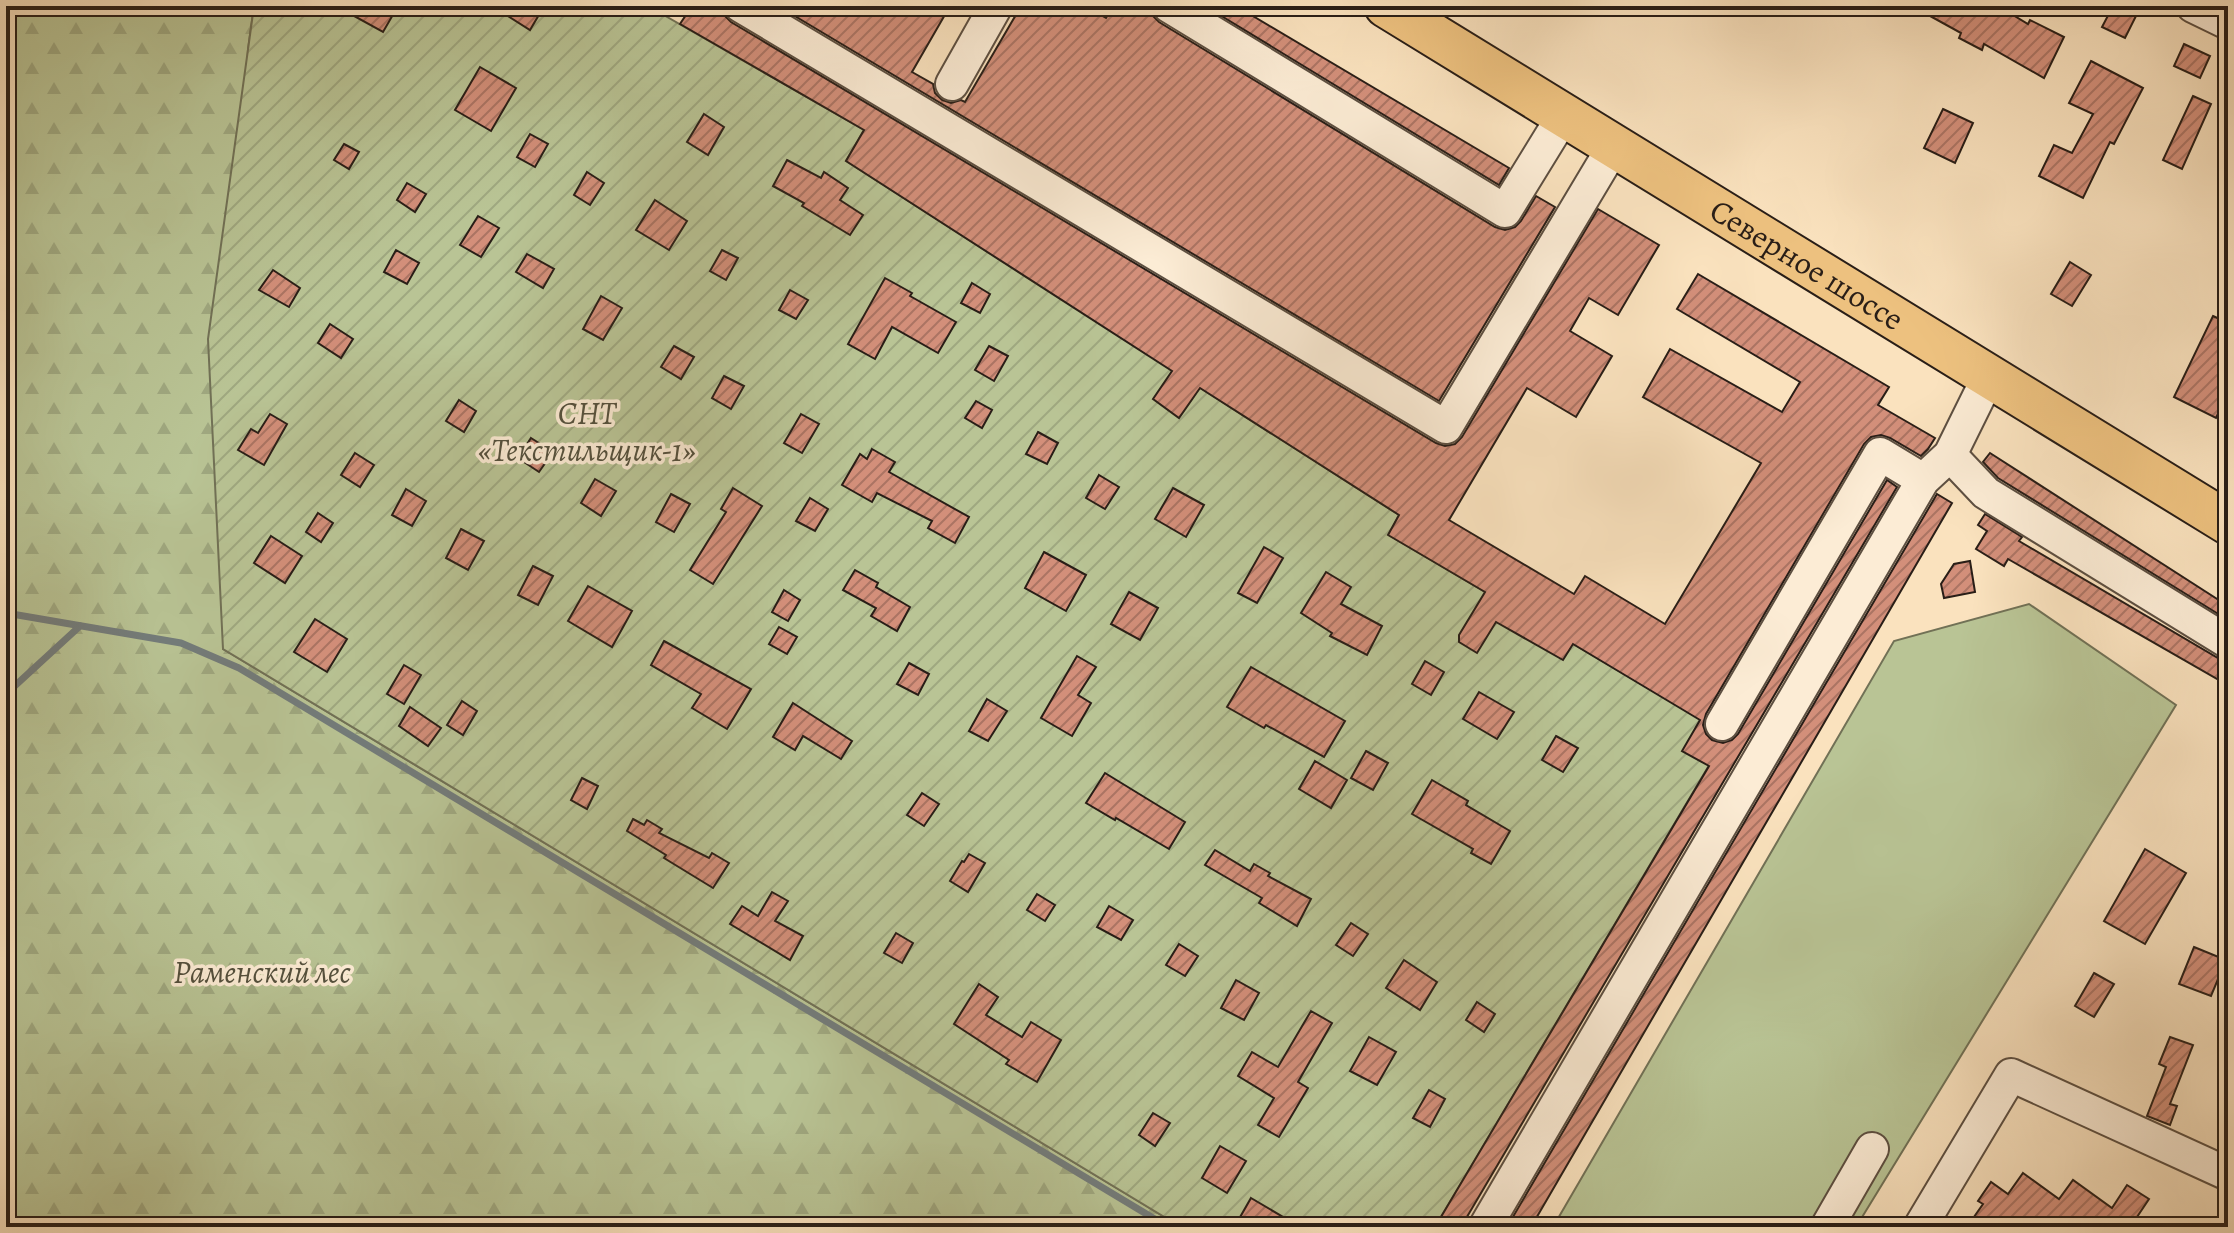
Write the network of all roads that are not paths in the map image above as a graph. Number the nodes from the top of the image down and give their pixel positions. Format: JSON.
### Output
{"nodes":[{"id":1,"x":741,"y":6,"type":"edge"},
{"id":2,"x":996,"y":6,"type":"edge"},
{"id":3,"x":1169,"y":6,"type":"edge"},
{"id":4,"x":1386,"y":6,"type":"edge"},
{"id":5,"x":2193,"y":6,"type":"edge"},
{"id":6,"x":2228,"y":23,"type":"edge"},
{"id":7,"x":952,"y":84,"type":"dead end"},
{"id":8,"x":1564,"y":115,"type":"junction"},
{"id":9,"x":1614,"y":146,"type":"junction"},
{"id":10,"x":1989,"y":376,"type":"junction"},
{"id":11,"x":1950,"y":455,"type":"junction"},
{"id":12,"x":1923,"y":480,"type":"junction"},
{"id":13,"x":2228,"y":523,"type":"edge"},
{"id":14,"x":2228,"y":642,"type":"edge"},
{"id":15,"x":1722,"y":724,"type":"dead end"},
{"id":16,"x":1872,"y":1149,"type":"dead end"},
{"id":17,"x":2228,"y":1174,"type":"edge"},
{"id":18,"x":1485,"y":1227,"type":"edge"},
{"id":19,"x":1827,"y":1227,"type":"edge"},
{"id":20,"x":1920,"y":1227,"type":"edge"}],
"edges":[{"from":1,"to":9,"type":"street"},
{"from":2,"to":7,"type":"street"},
{"from":3,"to":8,"type":"street"},
{"from":4,"to":8,"type":"main road","name":"Северное шоссе"},
{"from":5,"to":6,"type":"street"},
{"from":8,"to":9,"type":"main road","name":"Северное шоссе"},
{"from":9,"to":10,"type":"main road","name":"Северное шоссе"},
{"from":10,"to":11,"type":"street"},
{"from":10,"to":13,"type":"main road","name":"Северное шоссе"},
{"from":11,"to":12,"type":"street"},
{"from":11,"to":14,"type":"street"},
{"from":12,"to":15,"type":"street"},
{"from":12,"to":18,"type":"street"},
{"from":16,"to":19,"type":"street"},
{"from":17,"to":20,"type":"street"}]}
